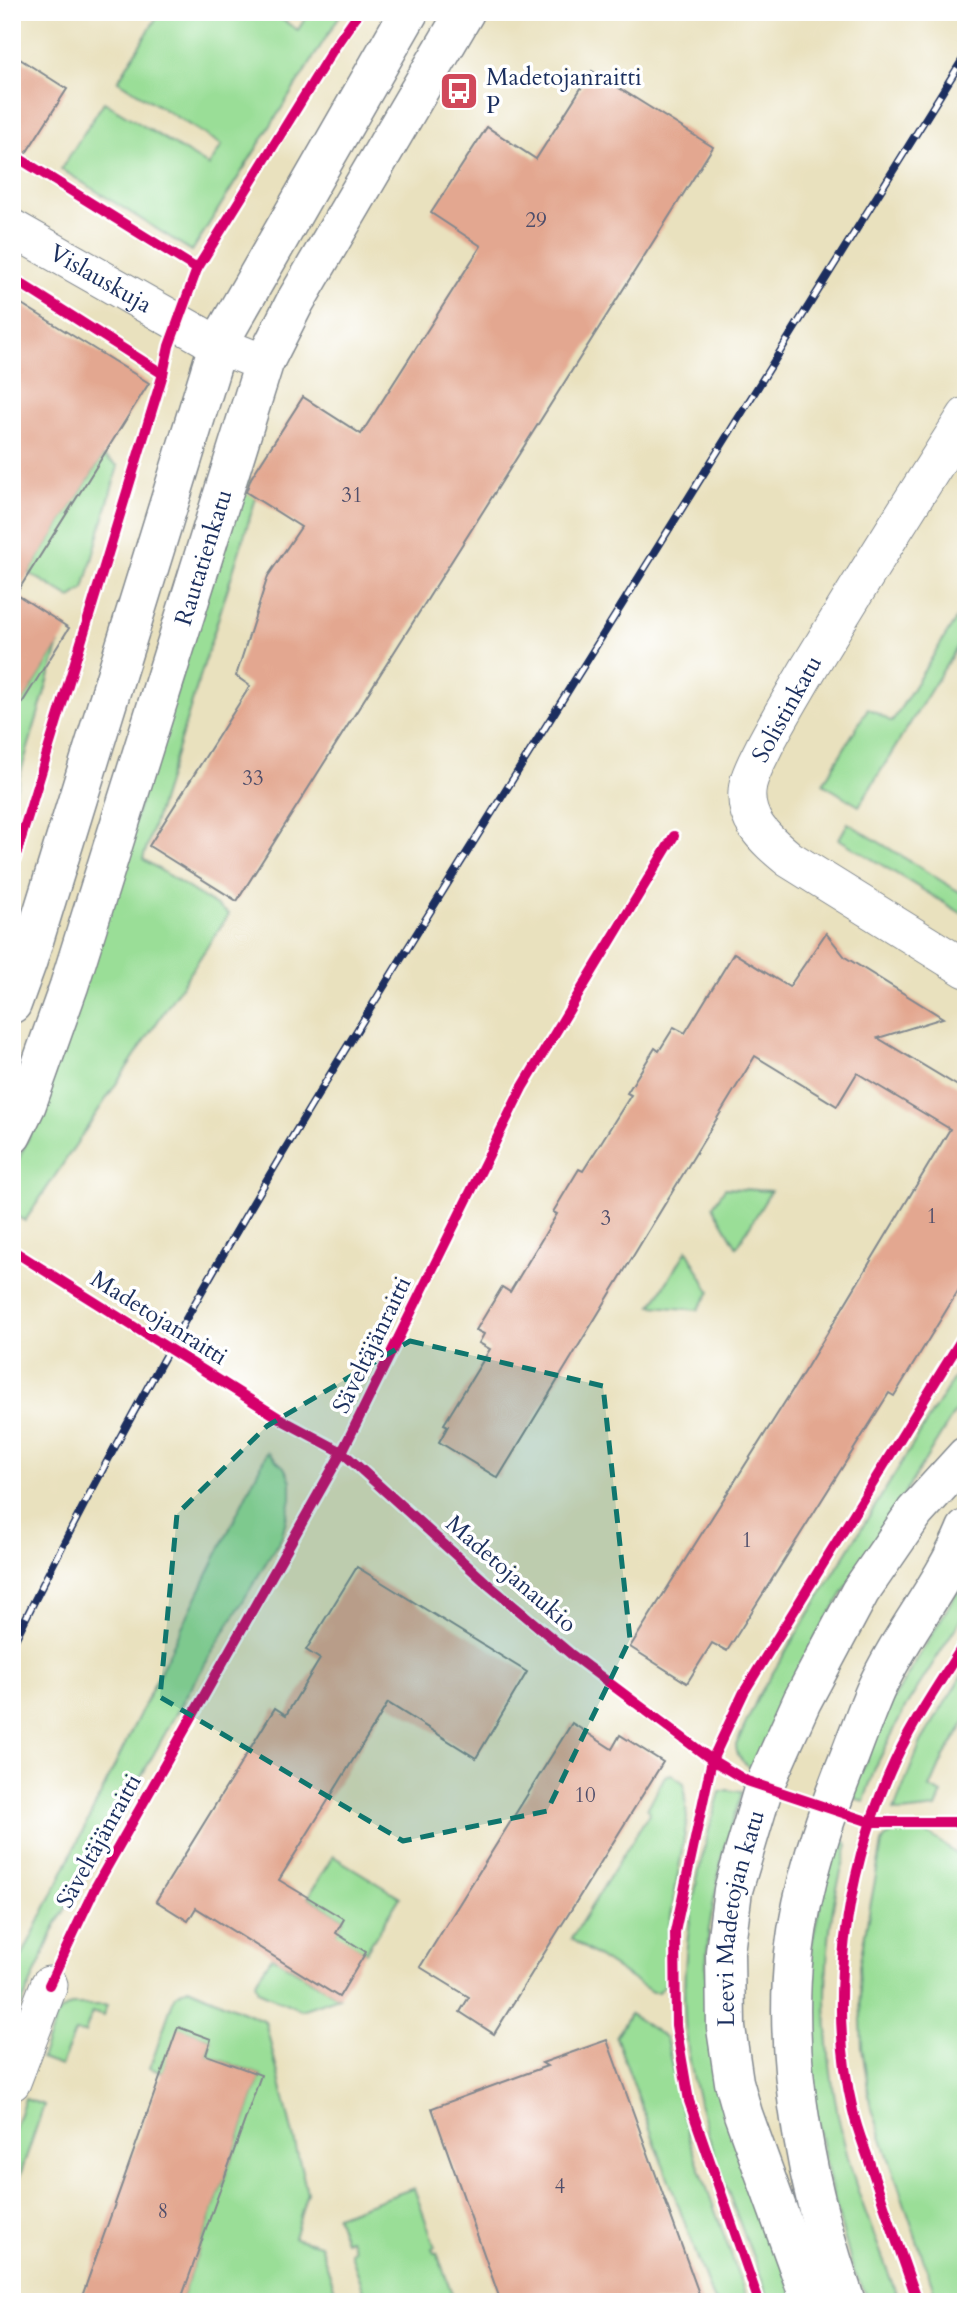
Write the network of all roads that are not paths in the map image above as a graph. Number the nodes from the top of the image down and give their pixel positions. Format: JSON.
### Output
{"nodes":[{"id":1,"x":409,"y":12,"type":"edge"},
{"id":2,"x":465,"y":12,"type":"edge"},
{"id":3,"x":12,"y":228,"type":"edge"},
{"id":4,"x":218,"y":345,"type":"junction"},
{"id":5,"x":264,"y":363,"type":"junction"},
{"id":6,"x":966,"y":416,"type":"edge"},
{"id":7,"x":966,"y":969,"type":"edge"},
{"id":8,"x":12,"y":1003,"type":"edge"},
{"id":9,"x":12,"y":1135,"type":"edge"},
{"id":10,"x":966,"y":1456,"type":"edge"},
{"id":11,"x":966,"y":1529,"type":"edge"},
{"id":12,"x":49,"y":1985,"type":"dead end"},
{"id":13,"x":12,"y":2082,"type":"edge"},
{"id":14,"x":811,"y":2302,"type":"edge"},
{"id":15,"x":846,"y":2302,"type":"edge"}],
"edges":[{"from":1,"to":4,"type":"main road","name":"Rautatienkatu"},
{"from":2,"to":5,"type":"main road","name":"Rautatienkatu"},
{"from":3,"to":4,"type":"street","name":"Vislauskuja"},
{"from":4,"to":5,"type":"street","name":"Vislauskuja"},
{"from":4,"to":8,"type":"main road","name":"Rautatienkatu"},
{"from":5,"to":9,"type":"main road","name":"Rautatienkatu"},
{"from":6,"to":7,"type":"street","name":"Solistinkatu"},
{"from":10,"to":14,"type":"main road","name":"Leevi Madetojan katu"},
{"from":11,"to":15,"type":"main road"},
{"from":12,"to":13,"type":"street"}]}
